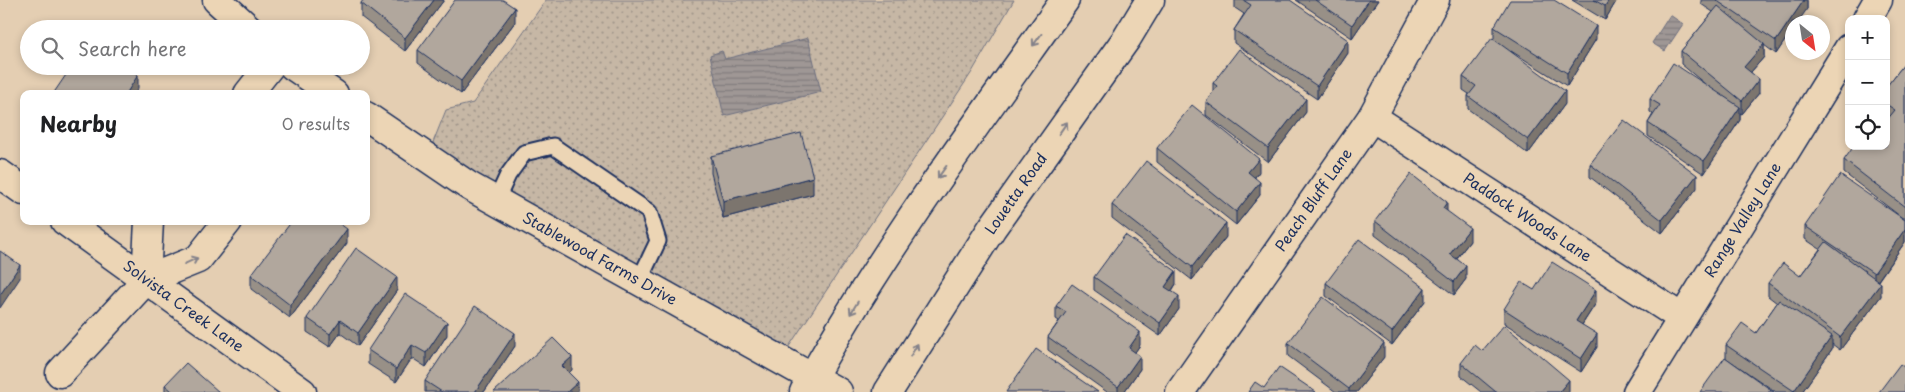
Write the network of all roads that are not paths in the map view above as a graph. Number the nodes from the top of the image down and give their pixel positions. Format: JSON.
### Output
{"nodes":[{"id":1,"x":217,"y":0,"type":"edge"},
{"id":2,"x":1065,"y":0,"type":"edge"},
{"id":3,"x":1150,"y":0,"type":"edge"},
{"id":4,"x":1435,"y":0,"type":"edge"},
{"id":5,"x":1878,"y":0,"type":"edge"},
{"id":6,"x":1869,"y":15,"type":"edge"},
{"id":7,"x":239,"y":20,"type":"edge"},
{"id":8,"x":1845,"y":54,"type":"edge"},
{"id":9,"x":263,"y":75,"type":"edge"},
{"id":10,"x":307,"y":75,"type":"edge"},
{"id":11,"x":251,"y":90,"type":"edge"},
{"id":12,"x":328,"y":90,"type":"edge"},
{"id":13,"x":1372,"y":117,"type":"junction"},
{"id":14,"x":370,"y":119,"type":"edge"},
{"id":15,"x":0,"y":174,"type":"edge"},
{"id":16,"x":20,"y":189,"type":"edge"},
{"id":17,"x":496,"y":201,"type":"junction"},
{"id":18,"x":70,"y":225,"type":"edge"},
{"id":19,"x":149,"y":225,"type":"edge"},
{"id":20,"x":225,"y":225,"type":"edge"},
{"id":21,"x":146,"y":280,"type":"junction"},
{"id":22,"x":640,"y":281,"type":"junction"},
{"id":23,"x":1682,"y":318,"type":"junction"},
{"id":24,"x":60,"y":373,"type":"dead end"},
{"id":25,"x":808,"y":384,"type":"edge"},
{"id":26,"x":302,"y":392,"type":"edge"},
{"id":27,"x":838,"y":392,"type":"edge"},
{"id":28,"x":888,"y":392,"type":"edge"},
{"id":29,"x":1180,"y":392,"type":"edge"},
{"id":30,"x":1637,"y":392,"type":"edge"}],
"edges":[{"from":1,"to":7,"type":"street"},
{"from":2,"to":25,"type":"street","one_way":true},
{"from":28,"to":3,"type":"street","name":"Louetta Road","one_way":true},
{"from":4,"to":13,"type":"street","name":"Peach Bluff Lane"},
{"from":5,"to":6,"type":"street"},
{"from":8,"to":23,"type":"street","name":"Range Valley Lane"},
{"from":9,"to":11,"type":"street"},
{"from":10,"to":12,"type":"street"},
{"from":13,"to":23,"type":"street","name":"Paddock Woods Lane"},
{"from":13,"to":29,"type":"street","name":"Peach Bluff Lane"},
{"from":14,"to":17,"type":"street","name":"Stablewood Farms Drive"},
{"from":15,"to":16,"type":"street"},
{"from":17,"to":22,"type":"street","name":"Stablewood Farms Drive"},
{"from":17,"to":22,"type":"lane"},
{"from":18,"to":21,"type":"street","name":"Solvista Creek Lane"},
{"from":19,"to":21,"type":"street"},
{"from":21,"to":20,"type":"street","one_way":true},
{"from":21,"to":24,"type":"street"},
{"from":21,"to":26,"type":"street","name":"Solvista Creek Lane"},
{"from":22,"to":25,"type":"street","name":"Stablewood Farms Drive"},
{"from":23,"to":30,"type":"street","name":"Range Valley Lane"},
{"from":25,"to":27,"type":"street","name":"Stablewood Farms Drive"}]}
